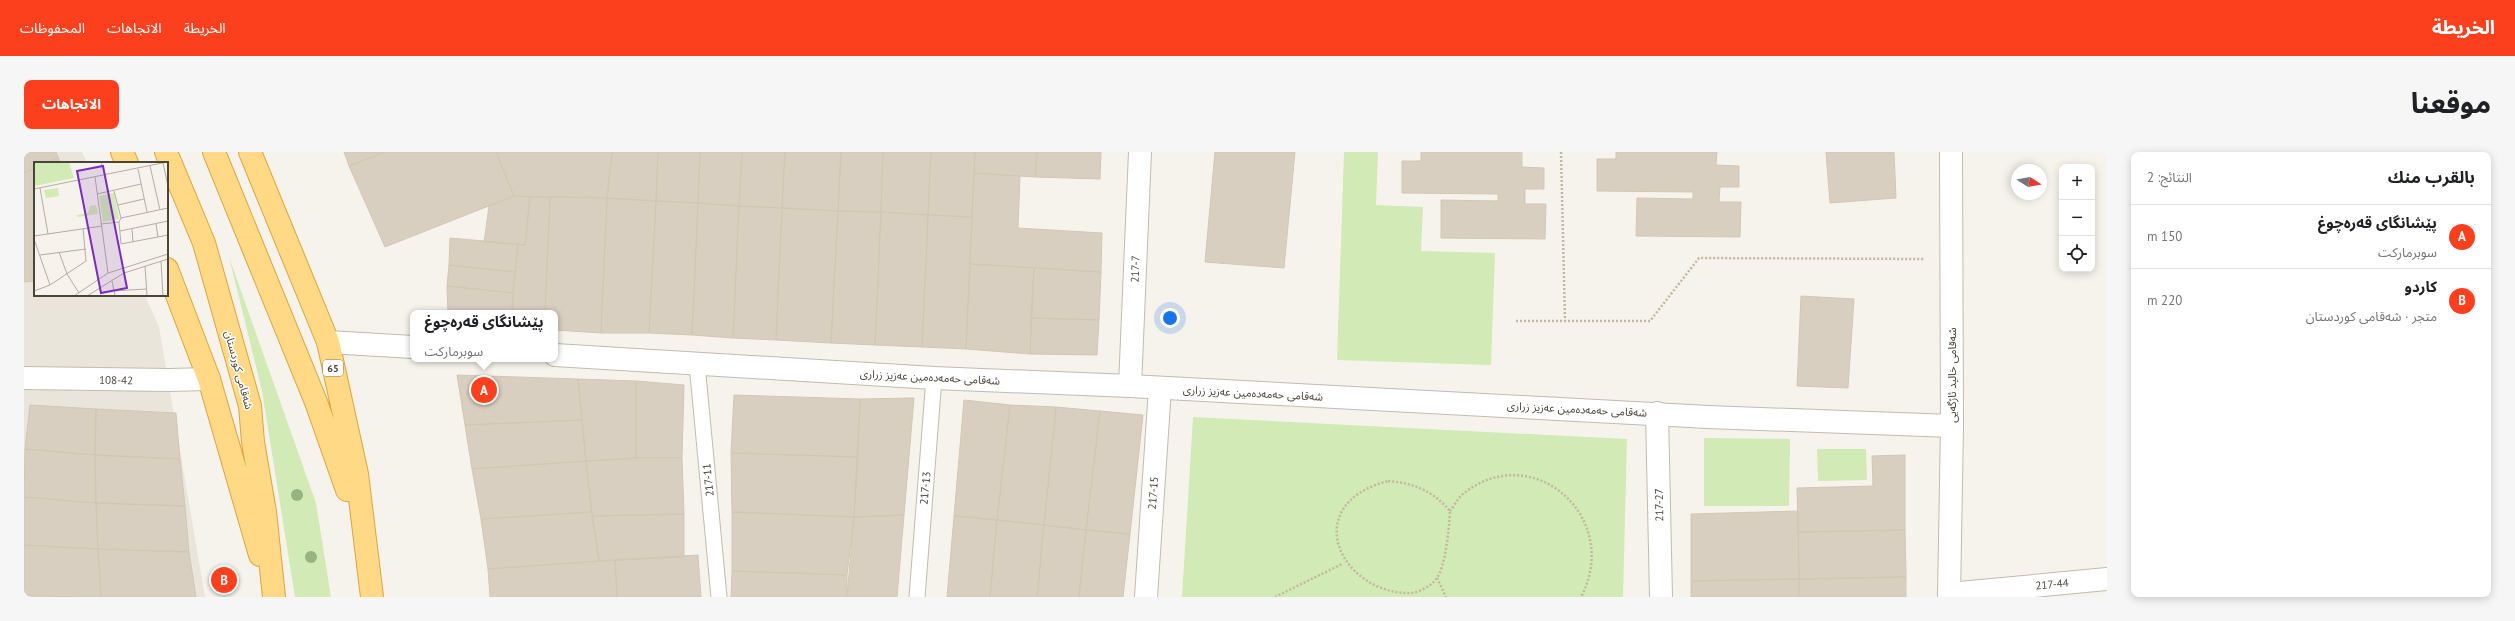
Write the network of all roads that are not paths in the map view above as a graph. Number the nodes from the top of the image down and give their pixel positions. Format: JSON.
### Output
{"nodes":[{"id":1,"x":122,"y":152,"type":"edge"},
{"id":2,"x":166,"y":152,"type":"edge"},
{"id":3,"x":214,"y":152,"type":"edge"},
{"id":4,"x":250,"y":152,"type":"edge"},
{"id":5,"x":1140,"y":152,"type":"edge"},
{"id":6,"x":1951,"y":152,"type":"edge"},
{"id":7,"x":127,"y":162,"type":"edge"},
{"id":8,"x":168,"y":272,"type":"edge"},
{"id":9,"x":328,"y":342,"type":"junction"},
{"id":10,"x":410,"y":347,"type":"edge"},
{"id":11,"x":558,"y":355,"type":"edge"},
{"id":12,"x":697,"y":364,"type":"junction"},
{"id":13,"x":24,"y":378,"type":"edge"},
{"id":14,"x":934,"y":378,"type":"junction"},
{"id":15,"x":208,"y":379,"type":"junction"},
{"id":16,"x":1130,"y":386,"type":"junction"},
{"id":17,"x":1160,"y":388,"type":"junction"},
{"id":18,"x":1657,"y":413,"type":"junction"},
{"id":19,"x":1952,"y":426,"type":"junction"},
{"id":20,"x":366,"y":556,"type":"junction"},
{"id":21,"x":2107,"y":579,"type":"edge"},
{"id":22,"x":1949,"y":595,"type":"edge"},
{"id":23,"x":273,"y":597,"type":"edge"},
{"id":24,"x":372,"y":597,"type":"edge"},
{"id":25,"x":719,"y":597,"type":"edge"},
{"id":26,"x":917,"y":597,"type":"edge"},
{"id":27,"x":1146,"y":597,"type":"edge"},
{"id":28,"x":1661,"y":597,"type":"edge"}],
"edges":[{"from":1,"to":7,"type":"highway"},
{"from":2,"to":23,"type":"highway","name":"شەقامی کوردستان"},
{"from":3,"to":20,"type":"highway","number":"65"},
{"from":4,"to":9,"type":"highway","number":"65"},
{"from":5,"to":16,"type":"street","name":"217-7"},
{"from":6,"to":19,"type":"street","name":"شەقامی خالید ئاژگەیی"},
{"from":8,"to":15,"type":"highway","name":"شەقامی کوردستان"},
{"from":9,"to":10,"type":"street"},
{"from":9,"to":20,"type":"highway","number":"65"},
{"from":11,"to":12,"type":"street","name":"شەقامی حەمەدەمین عەزیز زراری"},
{"from":12,"to":14,"type":"street","name":"شەقامی حەمەدەمین عەزیز زراری"},
{"from":12,"to":25,"type":"lane","name":"217-11"},
{"from":13,"to":15,"type":"street","name":"108-42"},
{"from":14,"to":16,"type":"street","name":"شەقامی حەمەدەمین عەزیز زراری"},
{"from":14,"to":26,"type":"lane","name":"217-13"},
{"from":15,"to":23,"type":"highway","name":"شەقامی کوردستان"},
{"from":16,"to":17,"type":"street","name":"شەقامی حەمەدەمین عەزیز زراری"},
{"from":17,"to":18,"type":"street","name":"شەقامی حەمەدەمین عەزیز زراری"},
{"from":17,"to":27,"type":"street","name":"217-15"},
{"from":18,"to":19,"type":"street","name":"شەقامی حەمەدەمین عەزیز زراری"},
{"from":18,"to":28,"type":"street","name":"217-27"},
{"from":19,"to":22,"type":"street","name":"شەقامی خالید ئاژگەیی"},
{"from":20,"to":24,"type":"highway","number":"65"},
{"from":21,"to":22,"type":"street","name":"217-44"}]}
